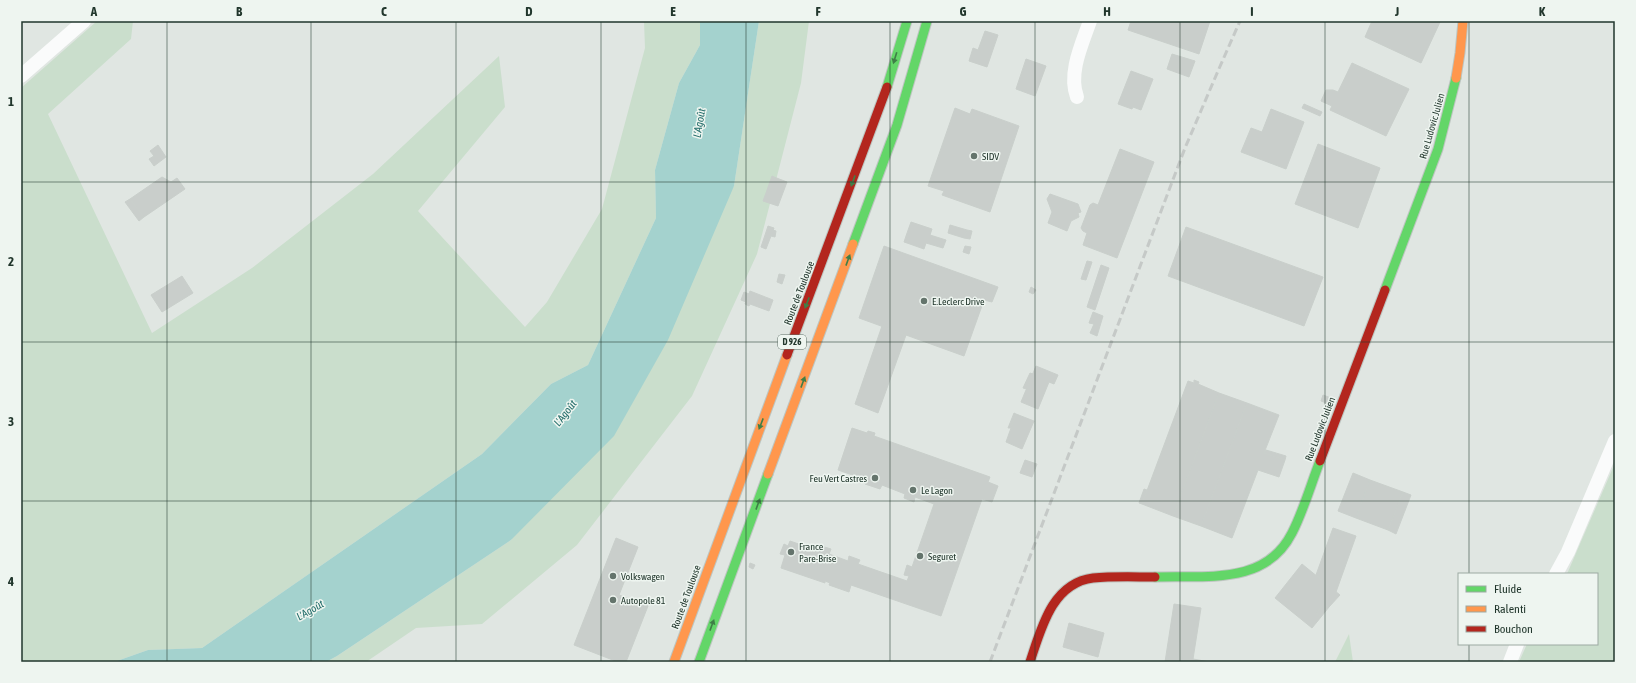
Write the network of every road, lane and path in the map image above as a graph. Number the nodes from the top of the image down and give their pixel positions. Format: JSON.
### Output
{"nodes":[{"id":1,"x":84,"y":21,"type":"edge"},
{"id":2,"x":907,"y":21,"type":"edge"},
{"id":3,"x":927,"y":21,"type":"edge"},
{"id":4,"x":1090,"y":21,"type":"edge"},
{"id":5,"x":1463,"y":21,"type":"edge"},
{"id":6,"x":21,"y":76,"type":"edge"},
{"id":7,"x":1077,"y":97,"type":"dead end"},
{"id":8,"x":1615,"y":441,"type":"edge"},
{"id":9,"x":1557,"y":573,"type":"edge"},
{"id":10,"x":1517,"y":645,"type":"edge"},
{"id":11,"x":674,"y":662,"type":"edge"},
{"id":12,"x":699,"y":662,"type":"edge"},
{"id":13,"x":1030,"y":662,"type":"edge"},
{"id":14,"x":1510,"y":662,"type":"edge"}],
"edges":[{"from":1,"to":6,"type":"street"},
{"from":2,"to":11,"type":"main road","name":"Route de Toulouse","number":"D 926","one_way":true},
{"from":12,"to":3,"type":"main road","number":"D 926","one_way":true},
{"from":4,"to":7,"type":"street"},
{"from":5,"to":13,"type":"main road","name":"Rue Ludovic Julien"},
{"from":8,"to":9,"type":"street"},
{"from":10,"to":14,"type":"street"}]}
